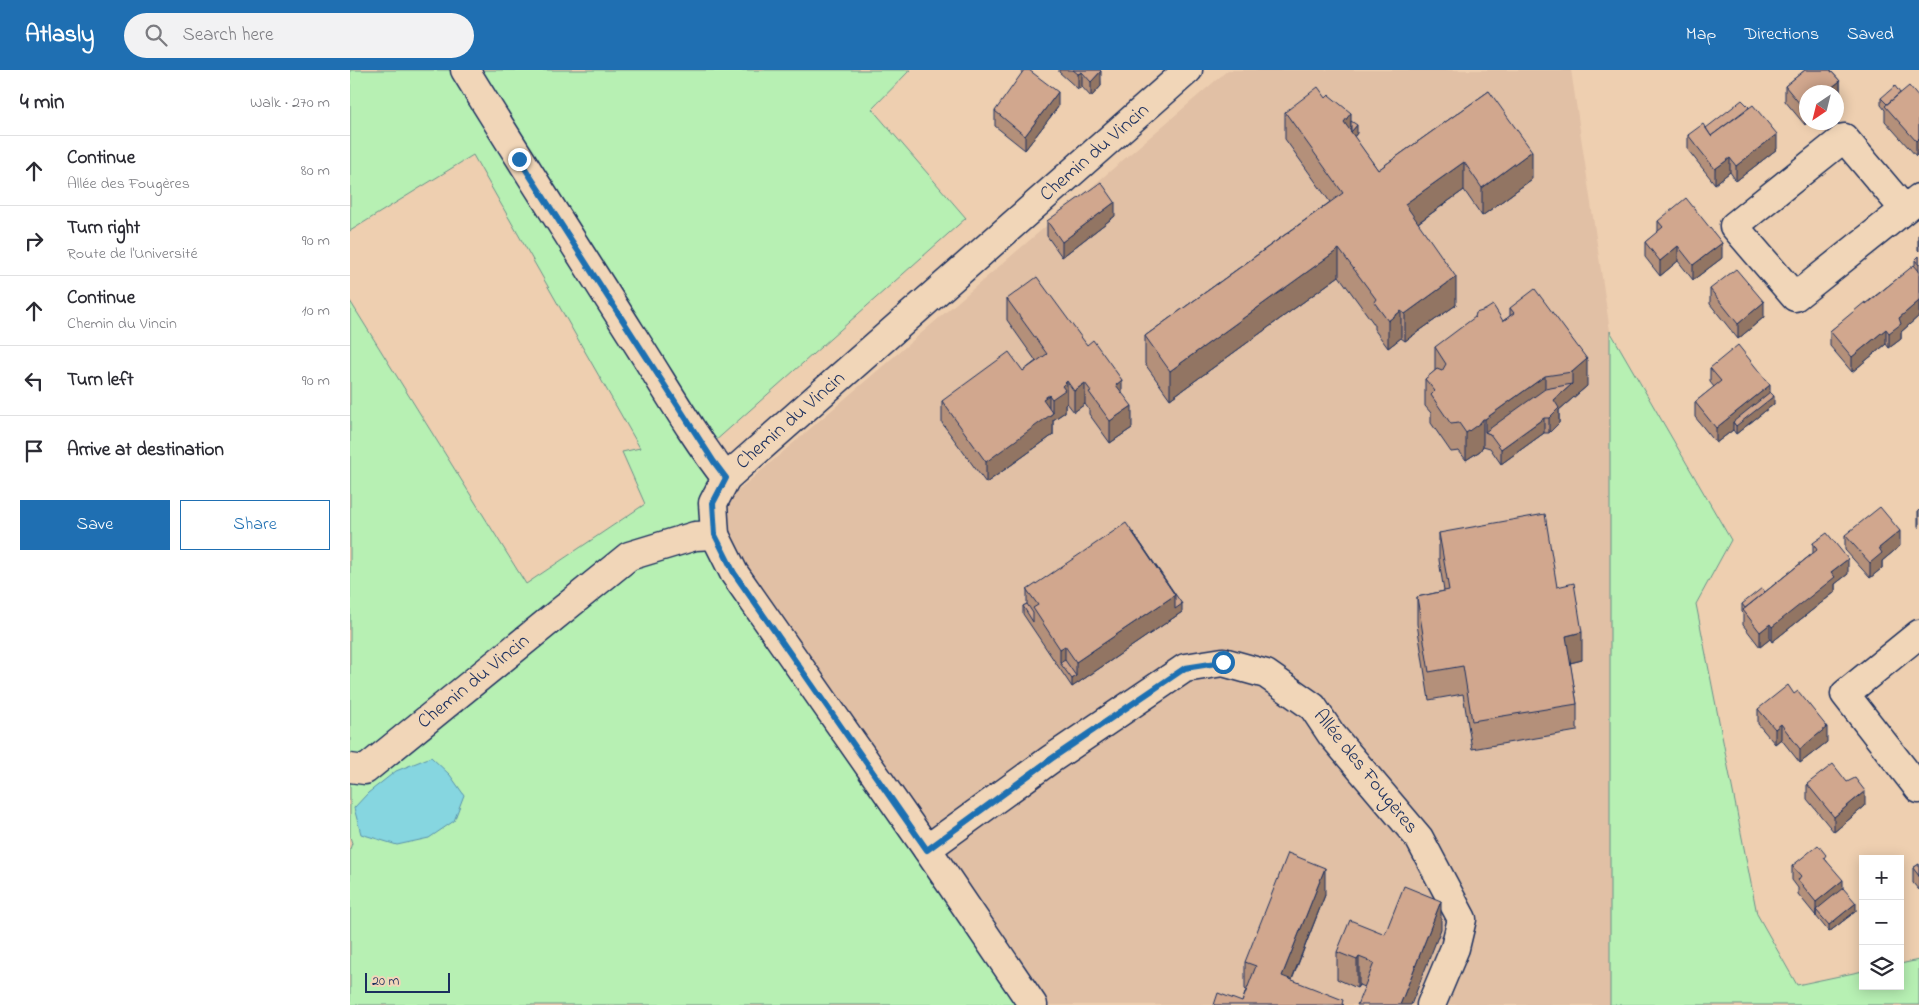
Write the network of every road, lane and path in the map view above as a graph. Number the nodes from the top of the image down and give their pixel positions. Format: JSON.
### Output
{"nodes":[{"id":1,"x":465,"y":70,"type":"edge"},
{"id":2,"x":1188,"y":70,"type":"edge"},
{"id":3,"x":1912,"y":203,"type":"edge"},
{"id":4,"x":726,"y":478,"type":"junction"},
{"id":5,"x":715,"y":535,"type":"junction"},
{"id":6,"x":1919,"y":634,"type":"edge"},
{"id":7,"x":350,"y":768,"type":"edge"},
{"id":8,"x":1919,"y":789,"type":"edge"},
{"id":9,"x":927,"y":850,"type":"junction"},
{"id":10,"x":1033,"y":1005,"type":"edge"},
{"id":11,"x":1431,"y":1005,"type":"edge"}],
"edges":[{"from":1,"to":4,"type":"street"},
{"from":2,"to":4,"type":"street","name":"Chemin du Vincin"},
{"from":3,"to":3,"type":"street"},
{"from":4,"to":5,"type":"street","name":"Chemin du Vincin"},
{"from":5,"to":7,"type":"street","name":"Chemin du Vincin"},
{"from":5,"to":9,"type":"street"},
{"from":6,"to":8,"type":"street"},
{"from":9,"to":10,"type":"street"},
{"from":9,"to":11,"type":"street","name":"Allée des Fougères"}]}
